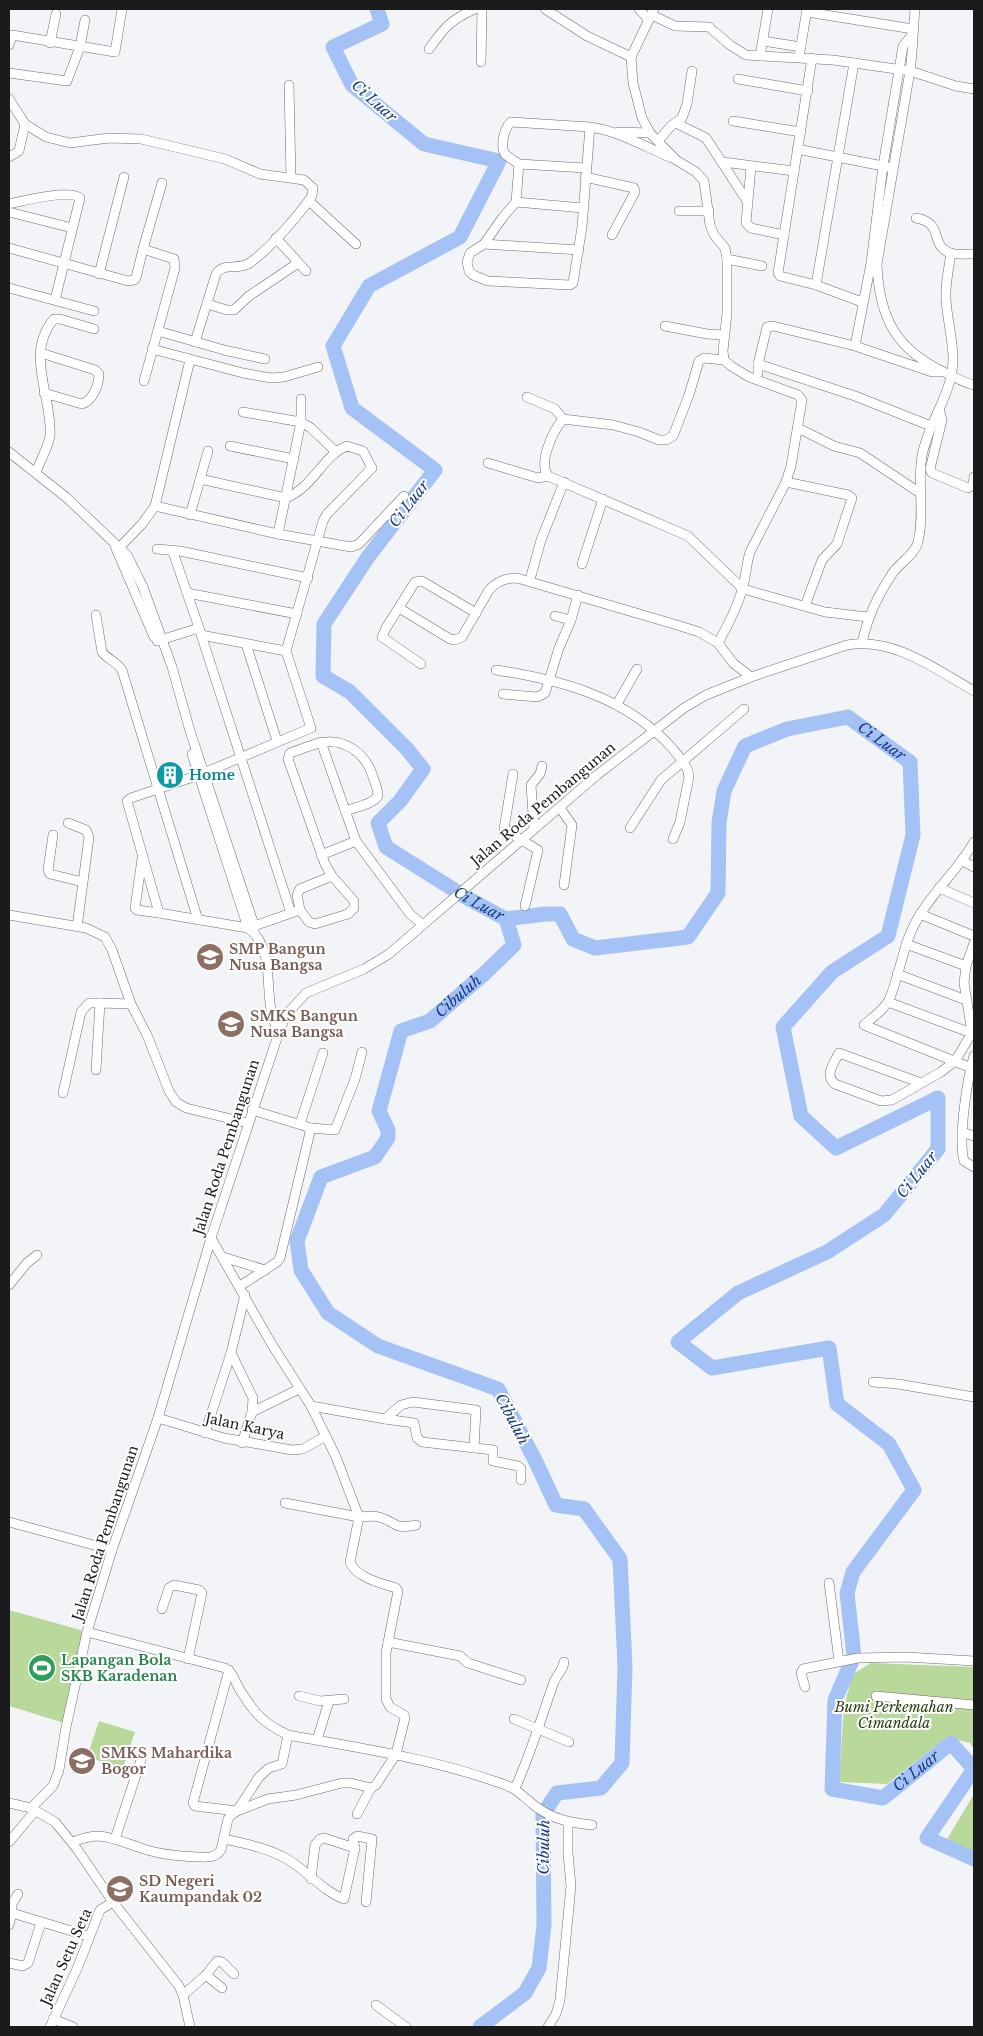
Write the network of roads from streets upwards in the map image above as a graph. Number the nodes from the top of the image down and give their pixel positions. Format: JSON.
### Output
{"nodes":[{"id":1,"x":122,"y":9,"type":"edge"},
{"id":2,"x":475,"y":9,"type":"edge"},
{"id":3,"x":482,"y":9,"type":"edge"},
{"id":4,"x":545,"y":9,"type":"edge"},
{"id":5,"x":639,"y":9,"type":"edge"},
{"id":6,"x":768,"y":9,"type":"edge"},
{"id":7,"x":915,"y":9,"type":"edge"},
{"id":8,"x":807,"y":11,"type":"edge"},
{"id":9,"x":56,"y":14,"type":"dead end"},
{"id":10,"x":652,"y":15,"type":"edge"},
{"id":11,"x":84,"y":20,"type":"dead end"},
{"id":12,"x":912,"y":32,"type":"junction"},
{"id":13,"x":10,"y":35,"type":"edge"},
{"id":14,"x":763,"y":41,"type":"junction"},
{"id":15,"x":50,"y":43,"type":"junction"},
{"id":16,"x":9,"y":45,"type":"edge"},
{"id":17,"x":80,"y":47,"type":"junction"},
{"id":18,"x":801,"y":47,"type":"junction"},
{"id":19,"x":430,"y":49,"type":"dead end"},
{"id":20,"x":760,"y":56,"type":"junction"},
{"id":21,"x":631,"y":57,"type":"junction"},
{"id":22,"x":799,"y":58,"type":"junction"},
{"id":23,"x":812,"y":58,"type":"junction"},
{"id":24,"x":482,"y":62,"type":"dead end"},
{"id":25,"x":858,"y":62,"type":"junction"},
{"id":26,"x":899,"y":69,"type":"junction"},
{"id":27,"x":692,"y":71,"type":"dead end"},
{"id":28,"x":910,"y":71,"type":"junction"},
{"id":29,"x":9,"y":73,"type":"edge"},
{"id":30,"x":738,"y":79,"type":"dead end"},
{"id":31,"x":289,"y":85,"type":"dead end"},
{"id":32,"x":974,"y":89,"type":"edge"},
{"id":33,"x":808,"y":91,"type":"junction"},
{"id":34,"x":9,"y":99,"type":"edge"},
{"id":35,"x":733,"y":121,"type":"dead end"},
{"id":36,"x":676,"y":123,"type":"junction"},
{"id":37,"x":25,"y":124,"type":"junction"},
{"id":38,"x":590,"y":126,"type":"junction"},
{"id":39,"x":616,"y":132,"type":"junction"},
{"id":40,"x":800,"y":132,"type":"junction"},
{"id":41,"x":650,"y":133,"type":"junction"},
{"id":42,"x":658,"y":141,"type":"junction"},
{"id":43,"x":797,"y":149,"type":"junction"},
{"id":44,"x":9,"y":157,"type":"edge"},
{"id":45,"x":839,"y":157,"type":"junction"},
{"id":46,"x":676,"y":160,"type":"junction"},
{"id":47,"x":723,"y":162,"type":"junction"},
{"id":48,"x":519,"y":164,"type":"junction"},
{"id":49,"x":883,"y":166,"type":"junction"},
{"id":50,"x":751,"y":167,"type":"junction"},
{"id":51,"x":893,"y":168,"type":"junction"},
{"id":52,"x":794,"y":171,"type":"junction"},
{"id":53,"x":586,"y":173,"type":"junction"},
{"id":54,"x":124,"y":176,"type":"dead end"},
{"id":55,"x":291,"y":177,"type":"junction"},
{"id":56,"x":162,"y":184,"type":"dead end"},
{"id":57,"x":309,"y":201,"type":"junction"},
{"id":58,"x":747,"y":201,"type":"junction"},
{"id":59,"x":516,"y":202,"type":"junction"},
{"id":60,"x":9,"y":204,"type":"edge"},
{"id":61,"x":583,"y":208,"type":"junction"},
{"id":62,"x":679,"y":211,"type":"dead end"},
{"id":63,"x":709,"y":211,"type":"junction"},
{"id":64,"x":9,"y":212,"type":"edge"},
{"id":65,"x":916,"y":218,"type":"dead end"},
{"id":66,"x":72,"y":228,"type":"junction"},
{"id":67,"x":612,"y":235,"type":"dead end"},
{"id":68,"x":784,"y":235,"type":"junction"},
{"id":69,"x":276,"y":238,"type":"junction"},
{"id":70,"x":356,"y":244,"type":"dead end"},
{"id":71,"x":484,"y":244,"type":"junction"},
{"id":72,"x":9,"y":248,"type":"edge"},
{"id":73,"x":143,"y":249,"type":"junction"},
{"id":74,"x":579,"y":250,"type":"junction"},
{"id":75,"x":951,"y":254,"type":"junction"},
{"id":76,"x":974,"y":254,"type":"edge"},
{"id":77,"x":727,"y":259,"type":"junction"},
{"id":78,"x":64,"y":263,"type":"junction"},
{"id":79,"x":298,"y":263,"type":"junction"},
{"id":80,"x":874,"y":263,"type":"junction"},
{"id":81,"x":762,"y":266,"type":"dead end"},
{"id":82,"x":306,"y":270,"type":"dead end"},
{"id":83,"x":99,"y":274,"type":"junction"},
{"id":84,"x":816,"y":285,"type":"junction"},
{"id":85,"x":9,"y":288,"type":"edge"},
{"id":86,"x":55,"y":300,"type":"junction"},
{"id":87,"x":862,"y":302,"type":"junction"},
{"id":88,"x":206,"y":304,"type":"junction"},
{"id":89,"x":94,"y":311,"type":"dead end"},
{"id":90,"x":665,"y":326,"type":"dead end"},
{"id":91,"x":94,"y":329,"type":"dead end"},
{"id":92,"x":158,"y":331,"type":"junction"},
{"id":93,"x":724,"y":335,"type":"junction"},
{"id":94,"x":195,"y":342,"type":"junction"},
{"id":95,"x":855,"y":346,"type":"junction"},
{"id":96,"x":152,"y":349,"type":"junction"},
{"id":97,"x":41,"y":353,"type":"junction"},
{"id":98,"x":265,"y":359,"type":"dead end"},
{"id":99,"x":190,"y":360,"type":"junction"},
{"id":100,"x":724,"y":360,"type":"junction"},
{"id":101,"x":318,"y":367,"type":"dead end"},
{"id":102,"x":942,"y":371,"type":"junction"},
{"id":103,"x":951,"y":375,"type":"junction"},
{"id":104,"x":144,"y":381,"type":"dead end"},
{"id":105,"x":973,"y":387,"type":"edge"},
{"id":106,"x":44,"y":393,"type":"junction"},
{"id":107,"x":527,"y":397,"type":"dead end"},
{"id":108,"x":301,"y":399,"type":"dead end"},
{"id":109,"x":939,"y":409,"type":"junction"},
{"id":110,"x":243,"y":412,"type":"dead end"},
{"id":111,"x":563,"y":419,"type":"junction"},
{"id":112,"x":301,"y":422,"type":"junction"},
{"id":113,"x":931,"y":426,"type":"junction"},
{"id":114,"x":798,"y":428,"type":"junction"},
{"id":115,"x":230,"y":446,"type":"dead end"},
{"id":116,"x":208,"y":450,"type":"dead end"},
{"id":117,"x":9,"y":452,"type":"edge"},
{"id":118,"x":336,"y":452,"type":"junction"},
{"id":119,"x":294,"y":459,"type":"junction"},
{"id":120,"x":488,"y":463,"type":"dead end"},
{"id":121,"x":36,"y":472,"type":"junction"},
{"id":122,"x":548,"y":476,"type":"junction"},
{"id":123,"x":974,"y":477,"type":"edge"},
{"id":124,"x":200,"y":479,"type":"junction"},
{"id":125,"x":564,"y":482,"type":"junction"},
{"id":126,"x":786,"y":482,"type":"junction"},
{"id":127,"x":920,"y":493,"type":"junction"},
{"id":128,"x":404,"y":496,"type":"dead end"},
{"id":129,"x":286,"y":498,"type":"junction"},
{"id":130,"x":603,"y":499,"type":"junction"},
{"id":131,"x":155,"y":506,"type":"junction"},
{"id":132,"x":190,"y":515,"type":"junction"},
{"id":133,"x":278,"y":534,"type":"junction"},
{"id":134,"x":318,"y":541,"type":"junction"},
{"id":135,"x":117,"y":547,"type":"junction"},
{"id":136,"x":157,"y":549,"type":"dead end"},
{"id":137,"x":173,"y":552,"type":"junction"},
{"id":138,"x":582,"y":564,"type":"dead end"},
{"id":139,"x":531,"y":576,"type":"dead end"},
{"id":140,"x":308,"y":578,"type":"junction"},
{"id":141,"x":743,"y":589,"type":"junction"},
{"id":142,"x":188,"y":593,"type":"junction"},
{"id":143,"x":578,"y":595,"type":"junction"},
{"id":144,"x":805,"y":606,"type":"junction"},
{"id":145,"x":399,"y":608,"type":"junction"},
{"id":146,"x":476,"y":613,"type":"junction"},
{"id":147,"x":297,"y":614,"type":"junction"},
{"id":148,"x":96,"y":615,"type":"dead end"},
{"id":149,"x":554,"y":616,"type":"dead end"},
{"id":150,"x":868,"y":617,"type":"junction"},
{"id":151,"x":571,"y":620,"type":"junction"},
{"id":152,"x":200,"y":632,"type":"junction"},
{"id":153,"x":158,"y":641,"type":"junction"},
{"id":154,"x":718,"y":643,"type":"junction"},
{"id":155,"x":862,"y":643,"type":"junction"},
{"id":156,"x":246,"y":644,"type":"junction"},
{"id":157,"x":286,"y":651,"type":"junction"},
{"id":158,"x":421,"y":664,"type":"dead end"},
{"id":159,"x":637,"y":669,"type":"dead end"},
{"id":160,"x":496,"y":670,"type":"dead end"},
{"id":161,"x":751,"y":677,"type":"junction"},
{"id":162,"x":549,"y":681,"type":"junction"},
{"id":163,"x":974,"y":691,"type":"edge"},
{"id":164,"x":503,"y":694,"type":"dead end"},
{"id":165,"x":617,"y":704,"type":"junction"},
{"id":166,"x":744,"y":709,"type":"dead end"},
{"id":167,"x":655,"y":730,"type":"junction"},
{"id":168,"x":276,"y":741,"type":"junction"},
{"id":169,"x":321,"y":742,"type":"junction"},
{"id":170,"x":241,"y":756,"type":"junction"},
{"id":171,"x":682,"y":760,"type":"junction"},
{"id":172,"x":542,"y":766,"type":"dead end"},
{"id":173,"x":202,"y":774,"type":"junction"},
{"id":174,"x":513,"y":774,"type":"dead end"},
{"id":175,"x":159,"y":788,"type":"junction"},
{"id":176,"x":560,"y":808,"type":"junction"},
{"id":177,"x":345,"y":811,"type":"junction"},
{"id":178,"x":68,"y":823,"type":"dead end"},
{"id":179,"x":630,"y":828,"type":"dead end"},
{"id":180,"x":534,"y":829,"type":"junction"},
{"id":181,"x":53,"y":835,"type":"dead end"},
{"id":182,"x":523,"y":839,"type":"junction"},
{"id":183,"x":673,"y":839,"type":"dead end"},
{"id":184,"x":356,"y":841,"type":"junction"},
{"id":185,"x":974,"y":842,"type":"edge"},
{"id":186,"x":321,"y":855,"type":"junction"},
{"id":187,"x":142,"y":856,"type":"junction"},
{"id":188,"x":963,"y":861,"type":"junction"},
{"id":189,"x":974,"y":867,"type":"edge"},
{"id":190,"x":332,"y":876,"type":"junction"},
{"id":191,"x":83,"y":882,"type":"junction"},
{"id":192,"x":564,"y":885,"type":"dead end"},
{"id":193,"x":939,"y":888,"type":"junction"},
{"id":194,"x":974,"y":903,"type":"edge"},
{"id":195,"x":525,"y":906,"type":"dead end"},
{"id":196,"x":295,"y":911,"type":"junction"},
{"id":197,"x":159,"y":913,"type":"junction"},
{"id":198,"x":920,"y":914,"type":"junction"},
{"id":199,"x":9,"y":915,"type":"edge"},
{"id":200,"x":198,"y":920,"type":"junction"},
{"id":201,"x":422,"y":924,"type":"junction"},
{"id":202,"x":77,"y":927,"type":"junction"},
{"id":203,"x":252,"y":929,"type":"junction"},
{"id":204,"x":974,"y":936,"type":"edge"},
{"id":205,"x":974,"y":943,"type":"edge"},
{"id":206,"x":906,"y":944,"type":"junction"},
{"id":207,"x":966,"y":966,"type":"junction"},
{"id":208,"x":897,"y":974,"type":"junction"},
{"id":209,"x":966,"y":1000,"type":"junction"},
{"id":210,"x":888,"y":1002,"type":"junction"},
{"id":211,"x":100,"y":1003,"type":"junction"},
{"id":212,"x":131,"y":1004,"type":"junction"},
{"id":213,"x":278,"y":1032,"type":"junction"},
{"id":214,"x":973,"y":1033,"type":"edge"},
{"id":215,"x":362,"y":1052,"type":"dead end"},
{"id":216,"x":323,"y":1053,"type":"dead end"},
{"id":217,"x":974,"y":1056,"type":"edge"},
{"id":218,"x":955,"y":1061,"type":"junction"},
{"id":219,"x":972,"y":1068,"type":"edge"},
{"id":220,"x":96,"y":1070,"type":"dead end"},
{"id":221,"x":921,"y":1083,"type":"junction"},
{"id":222,"x":63,"y":1094,"type":"dead end"},
{"id":223,"x":970,"y":1103,"type":"edge"},
{"id":224,"x":252,"y":1110,"type":"junction"},
{"id":225,"x":248,"y":1123,"type":"junction"},
{"id":226,"x":300,"y":1124,"type":"junction"},
{"id":227,"x":311,"y":1128,"type":"junction"},
{"id":228,"x":962,"y":1132,"type":"junction"},
{"id":229,"x":974,"y":1136,"type":"edge"},
{"id":230,"x":974,"y":1167,"type":"edge"},
{"id":231,"x":211,"y":1238,"type":"junction"},
{"id":232,"x":37,"y":1255,"type":"dead end"},
{"id":233,"x":223,"y":1257,"type":"junction"},
{"id":234,"x":265,"y":1270,"type":"junction"},
{"id":235,"x":9,"y":1285,"type":"edge"},
{"id":236,"x":240,"y":1286,"type":"junction"},
{"id":237,"x":245,"y":1295,"type":"junction"},
{"id":238,"x":230,"y":1353,"type":"junction"},
{"id":239,"x":873,"y":1382,"type":"dead end"},
{"id":240,"x":299,"y":1389,"type":"junction"},
{"id":241,"x":974,"y":1397,"type":"edge"},
{"id":242,"x":310,"y":1406,"type":"junction"},
{"id":243,"x":252,"y":1412,"type":"junction"},
{"id":244,"x":158,"y":1418,"type":"junction"},
{"id":245,"x":385,"y":1419,"type":"junction"},
{"id":246,"x":205,"y":1433,"type":"junction"},
{"id":247,"x":326,"y":1436,"type":"junction"},
{"id":248,"x":242,"y":1442,"type":"junction"},
{"id":249,"x":474,"y":1448,"type":"junction"},
{"id":250,"x":521,"y":1480,"type":"dead end"},
{"id":251,"x":285,"y":1503,"type":"dead end"},
{"id":252,"x":359,"y":1517,"type":"junction"},
{"id":253,"x":9,"y":1522,"type":"edge"},
{"id":254,"x":416,"y":1525,"type":"dead end"},
{"id":255,"x":112,"y":1550,"type":"junction"},
{"id":256,"x":829,"y":1583,"type":"dead end"},
{"id":257,"x":162,"y":1609,"type":"dead end"},
{"id":258,"x":87,"y":1632,"type":"junction"},
{"id":259,"x":388,"y":1642,"type":"junction"},
{"id":260,"x":188,"y":1659,"type":"junction"},
{"id":261,"x":840,"y":1661,"type":"junction"},
{"id":262,"x":974,"y":1661,"type":"edge"},
{"id":263,"x":564,"y":1662,"type":"dead end"},
{"id":264,"x":229,"y":1670,"type":"junction"},
{"id":265,"x":521,"y":1680,"type":"dead end"},
{"id":266,"x":804,"y":1687,"type":"dead end"},
{"id":267,"x":299,"y":1696,"type":"dead end"},
{"id":268,"x":876,"y":1696,"type":"dead end"},
{"id":269,"x":344,"y":1699,"type":"dead end"},
{"id":270,"x":328,"y":1701,"type":"junction"},
{"id":271,"x":974,"y":1705,"type":"edge"},
{"id":272,"x":514,"y":1720,"type":"dead end"},
{"id":273,"x":539,"y":1730,"type":"junction"},
{"id":274,"x":288,"y":1735,"type":"junction"},
{"id":275,"x":318,"y":1740,"type":"junction"},
{"id":276,"x":569,"y":1742,"type":"dead end"},
{"id":277,"x":396,"y":1754,"type":"junction"},
{"id":278,"x":141,"y":1760,"type":"dead end"},
{"id":279,"x":371,"y":1788,"type":"junction"},
{"id":280,"x":515,"y":1788,"type":"junction"},
{"id":281,"x":9,"y":1803,"type":"edge"},
{"id":282,"x":33,"y":1810,"type":"junction"},
{"id":283,"x":237,"y":1811,"type":"junction"},
{"id":284,"x":357,"y":1814,"type":"dead end"},
{"id":285,"x":568,"y":1822,"type":"junction"},
{"id":286,"x":592,"y":1825,"type":"dead end"},
{"id":287,"x":115,"y":1838,"type":"junction"},
{"id":288,"x":224,"y":1839,"type":"junction"},
{"id":289,"x":9,"y":1842,"type":"edge"},
{"id":290,"x":72,"y":1842,"type":"junction"},
{"id":291,"x":355,"y":1848,"type":"junction"},
{"id":292,"x":311,"y":1879,"type":"junction"},
{"id":293,"x":18,"y":1894,"type":"dead end"},
{"id":294,"x":113,"y":1902,"type":"junction"},
{"id":295,"x":366,"y":1902,"type":"dead end"},
{"id":296,"x":12,"y":1913,"type":"junction"},
{"id":297,"x":41,"y":1923,"type":"junction"},
{"id":298,"x":9,"y":1925,"type":"edge"},
{"id":299,"x":88,"y":1936,"type":"junction"},
{"id":300,"x":9,"y":1963,"type":"edge"},
{"id":301,"x":234,"y":1974,"type":"dead end"},
{"id":302,"x":206,"y":1975,"type":"junction"},
{"id":303,"x":222,"y":1988,"type":"dead end"},
{"id":304,"x":183,"y":1995,"type":"junction"},
{"id":305,"x":376,"y":2004,"type":"dead end"},
{"id":306,"x":51,"y":2023,"type":"edge"},
{"id":307,"x":73,"y":2027,"type":"edge"},
{"id":308,"x":190,"y":2027,"type":"edge"},
{"id":309,"x":405,"y":2027,"type":"edge"},
{"id":310,"x":548,"y":2027,"type":"edge"}],
"edges":[{"from":1,"to":17,"type":"street"},
{"from":2,"to":19,"type":"street"},
{"from":3,"to":24,"type":"street"},
{"from":4,"to":21,"type":"street"},
{"from":5,"to":10,"type":"street"},
{"from":6,"to":14,"type":"street"},
{"from":7,"to":12,"type":"street"},
{"from":8,"to":12,"type":"street"},
{"from":8,"to":18,"type":"street"},
{"from":9,"to":15,"type":"street"},
{"from":10,"to":20,"type":"street"},
{"from":10,"to":21,"type":"street"},
{"from":11,"to":17,"type":"street"},
{"from":12,"to":26,"type":"street"},
{"from":12,"to":28,"type":"street"},
{"from":13,"to":15,"type":"street"},
{"from":13,"to":16,"type":"street"},
{"from":14,"to":18,"type":"street"},
{"from":14,"to":20,"type":"street"},
{"from":15,"to":17,"type":"street"},
{"from":17,"to":29,"type":"street"},
{"from":18,"to":22,"type":"street"},
{"from":20,"to":22,"type":"street"},
{"from":21,"to":41,"type":"street"},
{"from":22,"to":23,"type":"street"},
{"from":23,"to":25,"type":"street"},
{"from":23,"to":33,"type":"street"},
{"from":25,"to":26,"type":"street"},
{"from":25,"to":45,"type":"street"},
{"from":26,"to":28,"type":"street"},
{"from":26,"to":49,"type":"street"},
{"from":27,"to":36,"type":"street"},
{"from":28,"to":32,"type":"street"},
{"from":28,"to":51,"type":"street"},
{"from":30,"to":33,"type":"street"},
{"from":31,"to":55,"type":"street"},
{"from":33,"to":40,"type":"street"},
{"from":34,"to":37,"type":"street"},
{"from":35,"to":40,"type":"street"},
{"from":36,"to":42,"type":"street"},
{"from":36,"to":47,"type":"street"},
{"from":37,"to":44,"type":"street"},
{"from":37,"to":55,"type":"street"},
{"from":38,"to":39,"type":"street"},
{"from":38,"to":48,"type":"street"},
{"from":38,"to":53,"type":"street"},
{"from":39,"to":41,"type":"street"},
{"from":39,"to":46,"type":"street"},
{"from":40,"to":43,"type":"street"},
{"from":41,"to":42,"type":"street"},
{"from":42,"to":46,"type":"street"},
{"from":43,"to":45,"type":"street"},
{"from":43,"to":52,"type":"street"},
{"from":45,"to":49,"type":"street"},
{"from":45,"to":84,"type":"street"},
{"from":46,"to":63,"type":"street"},
{"from":47,"to":50,"type":"street"},
{"from":47,"to":58,"type":"street"},
{"from":48,"to":53,"type":"street"},
{"from":48,"to":59,"type":"street"},
{"from":49,"to":51,"type":"street"},
{"from":49,"to":80,"type":"street"},
{"from":50,"to":52,"type":"street"},
{"from":50,"to":58,"type":"street"},
{"from":51,"to":80,"type":"street"},
{"from":52,"to":68,"type":"street"},
{"from":53,"to":61,"type":"street"},
{"from":53,"to":67,"type":"street"},
{"from":54,"to":83,"type":"street"},
{"from":55,"to":57,"type":"street"},
{"from":56,"to":73,"type":"street"},
{"from":57,"to":69,"type":"street"},
{"from":57,"to":70,"type":"street"},
{"from":58,"to":68,"type":"street"},
{"from":59,"to":61,"type":"street"},
{"from":59,"to":71,"type":"street"},
{"from":60,"to":66,"type":"street"},
{"from":61,"to":74,"type":"street"},
{"from":62,"to":63,"type":"street"},
{"from":63,"to":77,"type":"street"},
{"from":64,"to":66,"type":"street"},
{"from":65,"to":75,"type":"street"},
{"from":66,"to":78,"type":"street"},
{"from":68,"to":84,"type":"street"},
{"from":69,"to":79,"type":"street"},
{"from":69,"to":88,"type":"street"},
{"from":71,"to":74,"type":"street"},
{"from":71,"to":74,"type":"street"},
{"from":72,"to":78,"type":"street"},
{"from":73,"to":83,"type":"street"},
{"from":73,"to":92,"type":"street"},
{"from":75,"to":76,"type":"street"},
{"from":75,"to":103,"type":"street"},
{"from":77,"to":81,"type":"street"},
{"from":77,"to":93,"type":"street"},
{"from":78,"to":83,"type":"street"},
{"from":78,"to":86,"type":"street"},
{"from":79,"to":82,"type":"street"},
{"from":79,"to":88,"type":"street"},
{"from":80,"to":87,"type":"street"},
{"from":80,"to":102,"type":"street"},
{"from":84,"to":87,"type":"street"},
{"from":85,"to":86,"type":"street"},
{"from":86,"to":89,"type":"street"},
{"from":87,"to":95,"type":"street"},
{"from":88,"to":94,"type":"street"},
{"from":90,"to":93,"type":"street"},
{"from":91,"to":97,"type":"street"},
{"from":92,"to":94,"type":"street"},
{"from":92,"to":96,"type":"street"},
{"from":93,"to":100,"type":"street"},
{"from":94,"to":98,"type":"street"},
{"from":95,"to":102,"type":"street"},
{"from":95,"to":113,"type":"street"},
{"from":96,"to":99,"type":"street"},
{"from":96,"to":104,"type":"street"},
{"from":97,"to":106,"type":"street"},
{"from":97,"to":106,"type":"street"},
{"from":99,"to":101,"type":"street"},
{"from":99,"to":131,"type":"street"},
{"from":100,"to":111,"type":"street"},
{"from":100,"to":114,"type":"street"},
{"from":102,"to":103,"type":"street"},
{"from":103,"to":105,"type":"street"},
{"from":103,"to":109,"type":"street"},
{"from":106,"to":121,"type":"street"},
{"from":107,"to":111,"type":"street"},
{"from":108,"to":112,"type":"street"},
{"from":109,"to":113,"type":"street"},
{"from":109,"to":123,"type":"street"},
{"from":110,"to":112,"type":"street"},
{"from":111,"to":122,"type":"street"},
{"from":112,"to":118,"type":"street"},
{"from":112,"to":119,"type":"street"},
{"from":113,"to":127,"type":"street"},
{"from":114,"to":126,"type":"street"},
{"from":114,"to":127,"type":"street"},
{"from":115,"to":119,"type":"street"},
{"from":116,"to":124,"type":"street"},
{"from":117,"to":121,"type":"street"},
{"from":118,"to":129,"type":"street"},
{"from":118,"to":134,"type":"street"},
{"from":119,"to":129,"type":"street"},
{"from":120,"to":122,"type":"street"},
{"from":121,"to":135,"type":"street"},
{"from":122,"to":125,"type":"street"},
{"from":124,"to":129,"type":"street"},
{"from":124,"to":132,"type":"street"},
{"from":125,"to":130,"type":"street"},
{"from":125,"to":139,"type":"street"},
{"from":126,"to":141,"type":"street"},
{"from":126,"to":144,"type":"street"},
{"from":127,"to":150,"type":"street"},
{"from":128,"to":134,"type":"street"},
{"from":129,"to":133,"type":"street"},
{"from":130,"to":138,"type":"street"},
{"from":130,"to":141,"type":"street"},
{"from":131,"to":132,"type":"street"},
{"from":131,"to":135,"type":"street"},
{"from":132,"to":133,"type":"street"},
{"from":133,"to":134,"type":"street"},
{"from":134,"to":140,"type":"street"},
{"from":135,"to":153,"type":"street"},
{"from":136,"to":137,"type":"street"},
{"from":137,"to":140,"type":"street"},
{"from":137,"to":142,"type":"street"},
{"from":140,"to":147,"type":"street"},
{"from":141,"to":144,"type":"street"},
{"from":141,"to":154,"type":"street"},
{"from":142,"to":147,"type":"street"},
{"from":142,"to":152,"type":"street"},
{"from":143,"to":146,"type":"street"},
{"from":143,"to":151,"type":"street"},
{"from":143,"to":154,"type":"street"},
{"from":144,"to":150,"type":"street"},
{"from":145,"to":146,"type":"street"},
{"from":145,"to":146,"type":"street"},
{"from":145,"to":158,"type":"street"},
{"from":147,"to":157,"type":"street"},
{"from":148,"to":175,"type":"street"},
{"from":149,"to":151,"type":"street"},
{"from":150,"to":155,"type":"street"},
{"from":151,"to":162,"type":"street"},
{"from":152,"to":153,"type":"street"},
{"from":152,"to":156,"type":"street"},
{"from":152,"to":170,"type":"street"},
{"from":153,"to":173,"type":"street"},
{"from":154,"to":161,"type":"street"},
{"from":155,"to":161,"type":"street","name":"Jalan Roda Pembangunan"},
{"from":155,"to":163,"type":"street","name":"Jalan Roda Pembangunan"},
{"from":156,"to":157,"type":"street"},
{"from":156,"to":168,"type":"street"},
{"from":157,"to":168,"type":"street"},
{"from":159,"to":165,"type":"street"},
{"from":160,"to":162,"type":"street"},
{"from":161,"to":167,"type":"street","name":"Jalan Roda Pembangunan"},
{"from":162,"to":164,"type":"street"},
{"from":162,"to":165,"type":"street"},
{"from":165,"to":167,"type":"street"},
{"from":166,"to":171,"type":"street"},
{"from":167,"to":171,"type":"street"},
{"from":167,"to":176,"type":"street","name":"Jalan Roda Pembangunan"},
{"from":168,"to":170,"type":"street"},
{"from":169,"to":177,"type":"street"},
{"from":169,"to":177,"type":"street"},
{"from":169,"to":186,"type":"street"},
{"from":170,"to":173,"type":"street"},
{"from":170,"to":196,"type":"street"},
{"from":171,"to":179,"type":"street"},
{"from":171,"to":183,"type":"street"},
{"from":172,"to":180,"type":"street"},
{"from":173,"to":175,"type":"street"},
{"from":173,"to":203,"type":"street"},
{"from":174,"to":182,"type":"street"},
{"from":175,"to":187,"type":"street"},
{"from":175,"to":200,"type":"street"},
{"from":176,"to":180,"type":"street","name":"Jalan Roda Pembangunan"},
{"from":176,"to":192,"type":"street"},
{"from":177,"to":184,"type":"street"},
{"from":178,"to":191,"type":"street"},
{"from":180,"to":182,"type":"street","name":"Jalan Roda Pembangunan"},
{"from":181,"to":191,"type":"street"},
{"from":182,"to":195,"type":"street"},
{"from":182,"to":201,"type":"street","name":"Jalan Roda Pembangunan"},
{"from":184,"to":186,"type":"street"},
{"from":184,"to":201,"type":"street"},
{"from":185,"to":188,"type":"street"},
{"from":186,"to":190,"type":"street"},
{"from":187,"to":197,"type":"street"},
{"from":187,"to":197,"type":"street"},
{"from":188,"to":189,"type":"street"},
{"from":188,"to":193,"type":"street"},
{"from":190,"to":196,"type":"street"},
{"from":190,"to":196,"type":"street"},
{"from":191,"to":202,"type":"street"},
{"from":193,"to":194,"type":"street"},
{"from":193,"to":198,"type":"street"},
{"from":196,"to":203,"type":"street"},
{"from":197,"to":200,"type":"street"},
{"from":198,"to":204,"type":"street"},
{"from":198,"to":206,"type":"street"},
{"from":199,"to":202,"type":"street"},
{"from":200,"to":203,"type":"street"},
{"from":201,"to":213,"type":"street","name":"Jalan Roda Pembangunan"},
{"from":202,"to":212,"type":"street"},
{"from":203,"to":213,"type":"street"},
{"from":205,"to":207,"type":"street"},
{"from":206,"to":207,"type":"street"},
{"from":206,"to":208,"type":"street"},
{"from":207,"to":209,"type":"street"},
{"from":208,"to":209,"type":"street"},
{"from":208,"to":210,"type":"street"},
{"from":209,"to":214,"type":"street"},
{"from":210,"to":214,"type":"street"},
{"from":210,"to":218,"type":"street"},
{"from":211,"to":212,"type":"street"},
{"from":211,"to":220,"type":"street"},
{"from":211,"to":222,"type":"street"},
{"from":212,"to":225,"type":"street"},
{"from":213,"to":224,"type":"street","name":"Jalan Roda Pembangunan"},
{"from":214,"to":218,"type":"street"},
{"from":215,"to":227,"type":"street"},
{"from":216,"to":226,"type":"street"},
{"from":217,"to":219,"type":"street"},
{"from":218,"to":219,"type":"street"},
{"from":218,"to":221,"type":"street"},
{"from":219,"to":223,"type":"street"},
{"from":221,"to":221,"type":"street"},
{"from":223,"to":228,"type":"street"},
{"from":224,"to":225,"type":"street","name":"Jalan Roda Pembangunan"},
{"from":224,"to":226,"type":"street"},
{"from":225,"to":231,"type":"street","name":"Jalan Roda Pembangunan"},
{"from":226,"to":227,"type":"street"},
{"from":227,"to":234,"type":"street"},
{"from":228,"to":229,"type":"street"},
{"from":228,"to":230,"type":"street"},
{"from":231,"to":233,"type":"street"},
{"from":231,"to":244,"type":"street","name":"Jalan Roda Pembangunan"},
{"from":232,"to":235,"type":"street"},
{"from":233,"to":234,"type":"street"},
{"from":233,"to":236,"type":"street"},
{"from":234,"to":236,"type":"street"},
{"from":236,"to":237,"type":"street"},
{"from":237,"to":238,"type":"street"},
{"from":237,"to":240,"type":"street"},
{"from":238,"to":243,"type":"street"},
{"from":238,"to":246,"type":"street"},
{"from":239,"to":241,"type":"street"},
{"from":240,"to":242,"type":"street"},
{"from":240,"to":243,"type":"street"},
{"from":242,"to":245,"type":"street"},
{"from":242,"to":247,"type":"street"},
{"from":243,"to":248,"type":"street"},
{"from":244,"to":246,"type":"street","name":"Jalan Karya"},
{"from":244,"to":255,"type":"street","name":"Jalan Roda Pembangunan"},
{"from":245,"to":249,"type":"street"},
{"from":245,"to":249,"type":"street"},
{"from":246,"to":248,"type":"street","name":"Jalan Karya"},
{"from":247,"to":248,"type":"street","name":"Jalan Karya"},
{"from":247,"to":252,"type":"street"},
{"from":249,"to":250,"type":"street"},
{"from":251,"to":252,"type":"street"},
{"from":252,"to":254,"type":"street"},
{"from":252,"to":259,"type":"street"},
{"from":253,"to":255,"type":"street"},
{"from":255,"to":258,"type":"street","name":"Jalan Roda Pembangunan"},
{"from":256,"to":261,"type":"street"},
{"from":257,"to":260,"type":"street"},
{"from":258,"to":260,"type":"street"},
{"from":258,"to":282,"type":"street","name":"Jalan Roda Pembangunan"},
{"from":259,"to":265,"type":"street"},
{"from":259,"to":277,"type":"street"},
{"from":260,"to":264,"type":"street"},
{"from":261,"to":262,"type":"street"},
{"from":261,"to":266,"type":"street"},
{"from":263,"to":273,"type":"street"},
{"from":264,"to":274,"type":"street"},
{"from":264,"to":283,"type":"street"},
{"from":267,"to":270,"type":"street"},
{"from":268,"to":271,"type":"street"},
{"from":269,"to":270,"type":"street"},
{"from":270,"to":275,"type":"street"},
{"from":272,"to":273,"type":"street"},
{"from":273,"to":276,"type":"street"},
{"from":273,"to":280,"type":"street"},
{"from":274,"to":275,"type":"street"},
{"from":274,"to":283,"type":"street"},
{"from":275,"to":277,"type":"street"},
{"from":277,"to":279,"type":"street"},
{"from":277,"to":280,"type":"street"},
{"from":278,"to":287,"type":"street"},
{"from":279,"to":283,"type":"street"},
{"from":279,"to":284,"type":"street"},
{"from":280,"to":285,"type":"street"},
{"from":281,"to":282,"type":"street"},
{"from":282,"to":289,"type":"street","name":"Jalan Roda Pembangunan"},
{"from":282,"to":290,"type":"street"},
{"from":283,"to":288,"type":"street"},
{"from":285,"to":286,"type":"street"},
{"from":285,"to":310,"type":"street"},
{"from":287,"to":288,"type":"street"},
{"from":287,"to":290,"type":"street"},
{"from":288,"to":292,"type":"street"},
{"from":290,"to":294,"type":"street"},
{"from":291,"to":292,"type":"street"},
{"from":291,"to":292,"type":"street"},
{"from":291,"to":295,"type":"street"},
{"from":293,"to":296,"type":"street"},
{"from":294,"to":299,"type":"street","name":"Jalan Setu Seta"},
{"from":294,"to":304,"type":"street"},
{"from":296,"to":297,"type":"street"},
{"from":296,"to":298,"type":"street"},
{"from":297,"to":299,"type":"street"},
{"from":297,"to":300,"type":"street"},
{"from":299,"to":306,"type":"street","name":"Jalan Setu Seta"},
{"from":301,"to":302,"type":"street"},
{"from":302,"to":303,"type":"street"},
{"from":302,"to":304,"type":"street"},
{"from":304,"to":308,"type":"street"},
{"from":305,"to":309,"type":"street"},
{"from":306,"to":307,"type":"street"}]}
